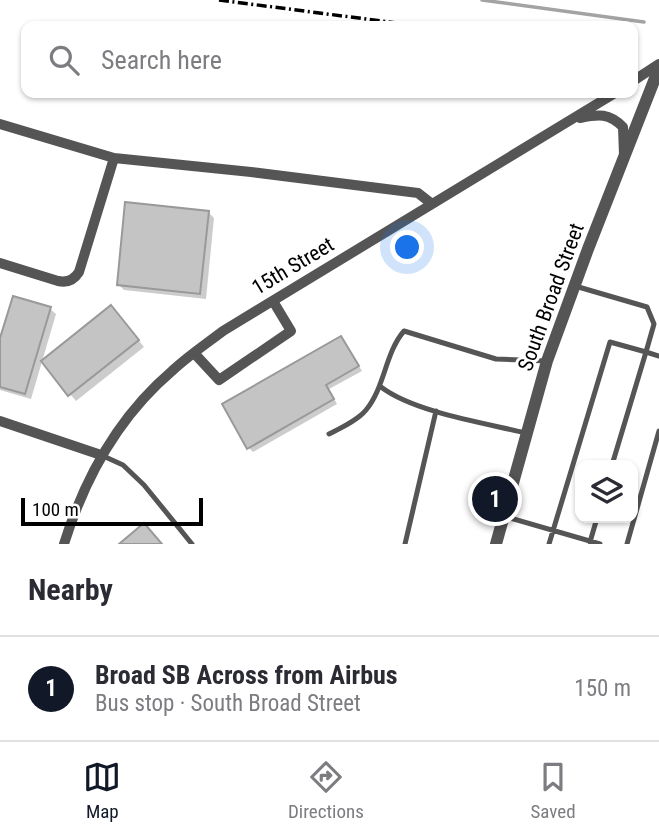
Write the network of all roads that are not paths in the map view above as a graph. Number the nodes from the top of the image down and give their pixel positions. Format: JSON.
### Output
{"nodes":[{"id":1,"x":659,"y":66,"type":"edge"},
{"id":2,"x":638,"y":78,"type":"edge"},
{"id":3,"x":606,"y":98,"type":"edge"},
{"id":4,"x":564,"y":123,"type":"junction"},
{"id":5,"x":0,"y":124,"type":"edge"},
{"id":6,"x":624,"y":157,"type":"junction"},
{"id":7,"x":114,"y":158,"type":"junction"},
{"id":8,"x":432,"y":204,"type":"junction"},
{"id":9,"x":0,"y":263,"type":"edge"},
{"id":10,"x":574,"y":286,"type":"junction"},
{"id":11,"x":273,"y":301,"type":"junction"},
{"id":12,"x":646,"y":352,"type":"junction"},
{"id":13,"x":194,"y":353,"type":"junction"},
{"id":14,"x":659,"y":356,"type":"edge"},
{"id":15,"x":547,"y":361,"type":"junction"},
{"id":16,"x":381,"y":387,"type":"junction"},
{"id":17,"x":436,"y":411,"type":"junction"},
{"id":18,"x":0,"y":421,"type":"edge"},
{"id":19,"x":659,"y":430,"type":"edge"},
{"id":20,"x":526,"y":433,"type":"junction"},
{"id":21,"x":329,"y":435,"type":"dead end"},
{"id":22,"x":101,"y":455,"type":"junction"},
{"id":23,"x":614,"y":460,"type":"edge"},
{"id":24,"x":503,"y":516,"type":"junction"},
{"id":25,"x":595,"y":523,"type":"edge"},
{"id":26,"x":552,"y":531,"type":"junction"},
{"id":27,"x":589,"y":543,"type":"edge"},
{"id":28,"x":64,"y":544,"type":"edge"},
{"id":29,"x":192,"y":544,"type":"edge"},
{"id":30,"x":405,"y":544,"type":"edge"},
{"id":31,"x":496,"y":544,"type":"edge"},
{"id":32,"x":548,"y":544,"type":"edge"},
{"id":33,"x":600,"y":544,"type":"edge"},
{"id":34,"x":627,"y":544,"type":"edge"}],
"edges":[{"from":1,"to":2,"type":"street"},
{"from":1,"to":6,"type":"street","name":"South Broad Street"},
{"from":3,"to":4,"type":"street","name":"15th Street"},
{"from":4,"to":6,"type":"street"},
{"from":4,"to":8,"type":"street","name":"15th Street"},
{"from":5,"to":7,"type":"street"},
{"from":6,"to":10,"type":"street","name":"South Broad Street"},
{"from":7,"to":8,"type":"street"},
{"from":7,"to":9,"type":"street"},
{"from":8,"to":11,"type":"street","name":"15th Street"},
{"from":10,"to":12,"type":"lane"},
{"from":10,"to":15,"type":"street","name":"South Broad Street"},
{"from":11,"to":13,"type":"street","name":"15th Street"},
{"from":11,"to":13,"type":"street"},
{"from":12,"to":14,"type":"lane"},
{"from":12,"to":23,"type":"lane"},
{"from":12,"to":26,"type":"lane"},
{"from":13,"to":22,"type":"street","name":"15th Street"},
{"from":15,"to":16,"type":"lane"},
{"from":15,"to":20,"type":"street","name":"South Broad Street"},
{"from":16,"to":17,"type":"lane"},
{"from":16,"to":21,"type":"lane"},
{"from":17,"to":20,"type":"lane"},
{"from":17,"to":30,"type":"lane"},
{"from":18,"to":22,"type":"street"},
{"from":19,"to":34,"type":"lane"},
{"from":20,"to":24,"type":"street","name":"South Broad Street"},
{"from":22,"to":28,"type":"street","name":"15th Street"},
{"from":22,"to":29,"type":"lane"},
{"from":24,"to":26,"type":"lane"},
{"from":24,"to":31,"type":"street","name":"South Broad Street"},
{"from":25,"to":27,"type":"lane"},
{"from":26,"to":27,"type":"lane"},
{"from":26,"to":32,"type":"lane"},
{"from":27,"to":33,"type":"lane"}]}
